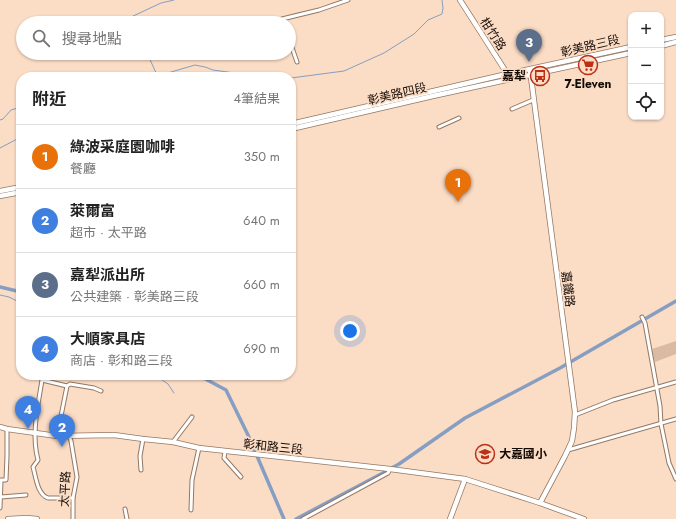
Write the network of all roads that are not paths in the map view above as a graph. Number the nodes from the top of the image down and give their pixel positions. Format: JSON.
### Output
{"nodes":[{"id":1,"x":348,"y":0,"type":"edge"},
{"id":2,"x":460,"y":0,"type":"edge"},
{"id":3,"x":294,"y":16,"type":"edge"},
{"id":4,"x":676,"y":37,"type":"edge"},
{"id":5,"x":664,"y":39,"type":"edge"},
{"id":6,"x":676,"y":42,"type":"edge"},
{"id":7,"x":664,"y":45,"type":"edge"},
{"id":8,"x":628,"y":48,"type":"edge"},
{"id":9,"x":628,"y":53,"type":"edge"},
{"id":10,"x":296,"y":59,"type":"edge"},
{"id":11,"x":297,"y":62,"type":"dead end"},
{"id":12,"x":530,"y":72,"type":"junction"},
{"id":13,"x":508,"y":76,"type":"junction"},
{"id":14,"x":533,"y":100,"type":"junction"},
{"id":15,"x":512,"y":109,"type":"dead end"},
{"id":16,"x":459,"y":118,"type":"dead end"},
{"id":17,"x":296,"y":123,"type":"edge"},
{"id":18,"x":439,"y":127,"type":"dead end"},
{"id":19,"x":296,"y":128,"type":"edge"},
{"id":20,"x":16,"y":188,"type":"edge"},
{"id":21,"x":0,"y":191,"type":"edge"},
{"id":22,"x":16,"y":193,"type":"edge"},
{"id":23,"x":0,"y":196,"type":"edge"},
{"id":24,"x":642,"y":318,"type":"dead end"},
{"id":25,"x":676,"y":382,"type":"edge"},
{"id":26,"x":67,"y":386,"type":"junction"},
{"id":27,"x":657,"y":388,"type":"junction"},
{"id":28,"x":101,"y":391,"type":"dead end"},
{"id":29,"x":575,"y":415,"type":"junction"},
{"id":30,"x":192,"y":417,"type":"dead end"},
{"id":31,"x":676,"y":419,"type":"edge"},
{"id":32,"x":661,"y":424,"type":"junction"},
{"id":33,"x":0,"y":426,"type":"edge"},
{"id":34,"x":8,"y":430,"type":"junction"},
{"id":35,"x":35,"y":433,"type":"junction"},
{"id":36,"x":57,"y":436,"type":"junction"},
{"id":37,"x":69,"y":436,"type":"junction"},
{"id":38,"x":143,"y":439,"type":"junction"},
{"id":39,"x":173,"y":442,"type":"junction"},
{"id":40,"x":199,"y":448,"type":"junction"},
{"id":41,"x":568,"y":450,"type":"junction"},
{"id":42,"x":225,"y":451,"type":"junction"},
{"id":43,"x":387,"y":469,"type":"junction"},
{"id":44,"x":141,"y":470,"type":"dead end"},
{"id":45,"x":241,"y":477,"type":"dead end"},
{"id":46,"x":465,"y":479,"type":"junction"},
{"id":47,"x":676,"y":479,"type":"edge"},
{"id":48,"x":26,"y":495,"type":"dead end"},
{"id":49,"x":1,"y":497,"type":"junction"},
{"id":50,"x":73,"y":498,"type":"junction"},
{"id":51,"x":540,"y":503,"type":"junction"},
{"id":52,"x":0,"y":508,"type":"edge"},
{"id":53,"x":125,"y":508,"type":"dead end"},
{"id":54,"x":191,"y":510,"type":"dead end"},
{"id":55,"x":8,"y":519,"type":"edge"},
{"id":56,"x":37,"y":519,"type":"edge"},
{"id":57,"x":73,"y":519,"type":"edge"},
{"id":58,"x":127,"y":519,"type":"edge"},
{"id":59,"x":303,"y":519,"type":"edge"},
{"id":60,"x":450,"y":519,"type":"edge"},
{"id":61,"x":584,"y":519,"type":"edge"}],
"edges":[{"from":1,"to":3,"type":"street"},
{"from":2,"to":13,"type":"main road","name":"柑竹路"},
{"from":4,"to":5,"type":"main road"},
{"from":6,"to":7,"type":"main road"},
{"from":8,"to":12,"type":"main road","name":"彰美路三段"},
{"from":9,"to":12,"type":"main road","name":"彰美路三段"},
{"from":10,"to":11,"type":"street"},
{"from":12,"to":13,"type":"main road","name":"彰美路三段"},
{"from":12,"to":14,"type":"main road","name":"嘉鐵路"},
{"from":13,"to":17,"type":"main road","name":"彰美路四段"},
{"from":13,"to":19,"type":"main road","name":"彰美路四段"},
{"from":14,"to":15,"type":"street"},
{"from":14,"to":29,"type":"main road","name":"嘉鐵路"},
{"from":16,"to":18,"type":"street"},
{"from":20,"to":21,"type":"main road"},
{"from":22,"to":23,"type":"main road"},
{"from":24,"to":27,"type":"street"},
{"from":25,"to":27,"type":"street"},
{"from":26,"to":28,"type":"street"},
{"from":26,"to":35,"type":"street"},
{"from":26,"to":36,"type":"street"},
{"from":27,"to":29,"type":"street"},
{"from":27,"to":32,"type":"street"},
{"from":29,"to":41,"type":"main road","name":"嘉鐵路"},
{"from":30,"to":39,"type":"street"},
{"from":31,"to":32,"type":"street"},
{"from":32,"to":41,"type":"street"},
{"from":32,"to":47,"type":"street"},
{"from":33,"to":34,"type":"main road","name":"彰和路三段"},
{"from":34,"to":35,"type":"main road","name":"彰和路三段"},
{"from":34,"to":49,"type":"street"},
{"from":35,"to":36,"type":"main road","name":"彰和路三段"},
{"from":35,"to":50,"type":"street"},
{"from":36,"to":37,"type":"main road","name":"彰和路三段"},
{"from":37,"to":38,"type":"main road","name":"彰和路三段"},
{"from":37,"to":50,"type":"street","name":"太平路"},
{"from":38,"to":39,"type":"main road","name":"彰和路三段"},
{"from":38,"to":44,"type":"street"},
{"from":39,"to":40,"type":"main road","name":"彰和路三段"},
{"from":40,"to":42,"type":"main road","name":"彰和路三段"},
{"from":40,"to":54,"type":"street"},
{"from":41,"to":51,"type":"main road","name":"嘉鐵路"},
{"from":42,"to":43,"type":"main road","name":"彰和路三段"},
{"from":42,"to":45,"type":"street"},
{"from":43,"to":46,"type":"main road","name":"彰和路三段"},
{"from":43,"to":59,"type":"street"},
{"from":46,"to":51,"type":"main road","name":"彰和路三段"},
{"from":46,"to":60,"type":"main road"},
{"from":48,"to":49,"type":"street"},
{"from":49,"to":52,"type":"street"},
{"from":50,"to":57,"type":"street","name":"太平路"},
{"from":51,"to":61,"type":"main road","name":"彰和路三段"},
{"from":53,"to":58,"type":"street"},
{"from":55,"to":56,"type":"main road"}]}
